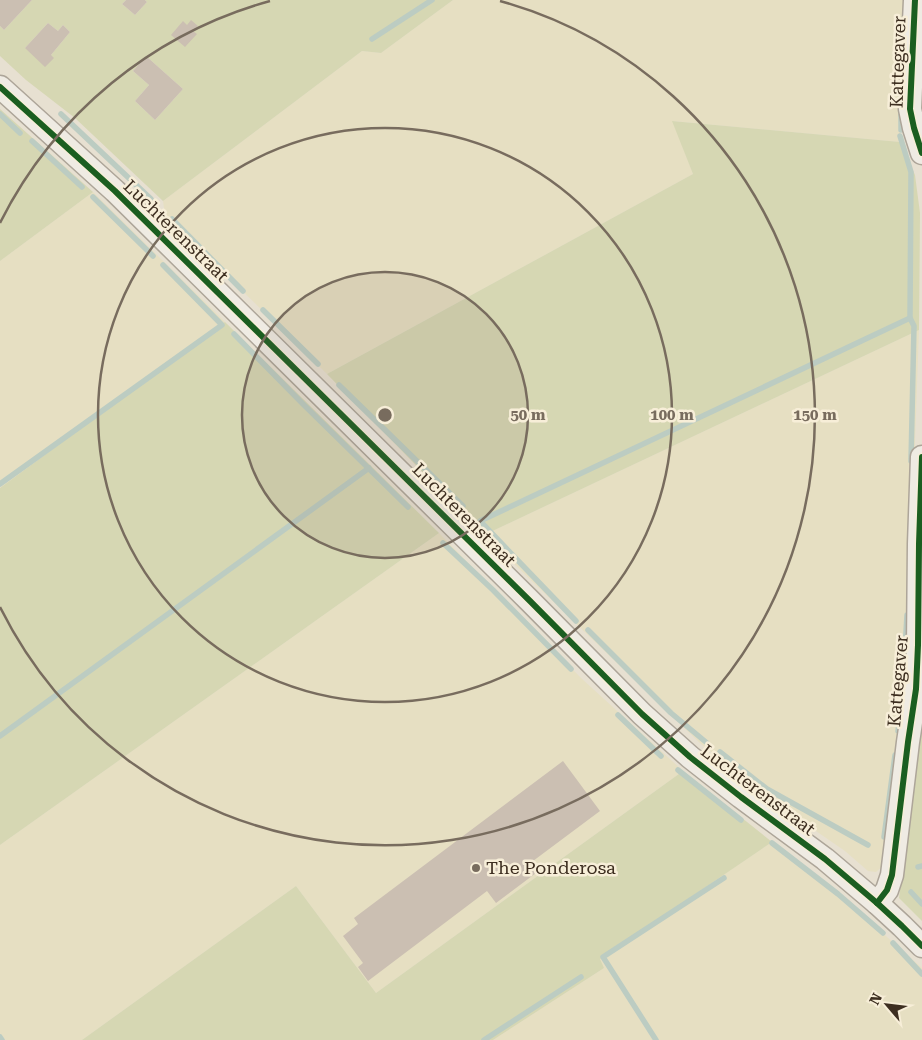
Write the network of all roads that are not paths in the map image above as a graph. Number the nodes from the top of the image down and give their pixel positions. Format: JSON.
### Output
{"nodes":[{"id":1,"x":915,"y":0,"type":"edge"},
{"id":2,"x":0,"y":87,"type":"edge"},
{"id":3,"x":922,"y":153,"type":"edge"},
{"id":4,"x":922,"y":457,"type":"edge"},
{"id":5,"x":877,"y":903,"type":"junction"},
{"id":6,"x":922,"y":946,"type":"edge"}],
"edges":[{"from":1,"to":3,"type":"street","name":"Kattegaver"},
{"from":2,"to":5,"type":"street","name":"Luchterenstraat"},
{"from":4,"to":5,"type":"street","name":"Kattegaver"},
{"from":5,"to":6,"type":"street","name":"Luchterenstraat"}]}
